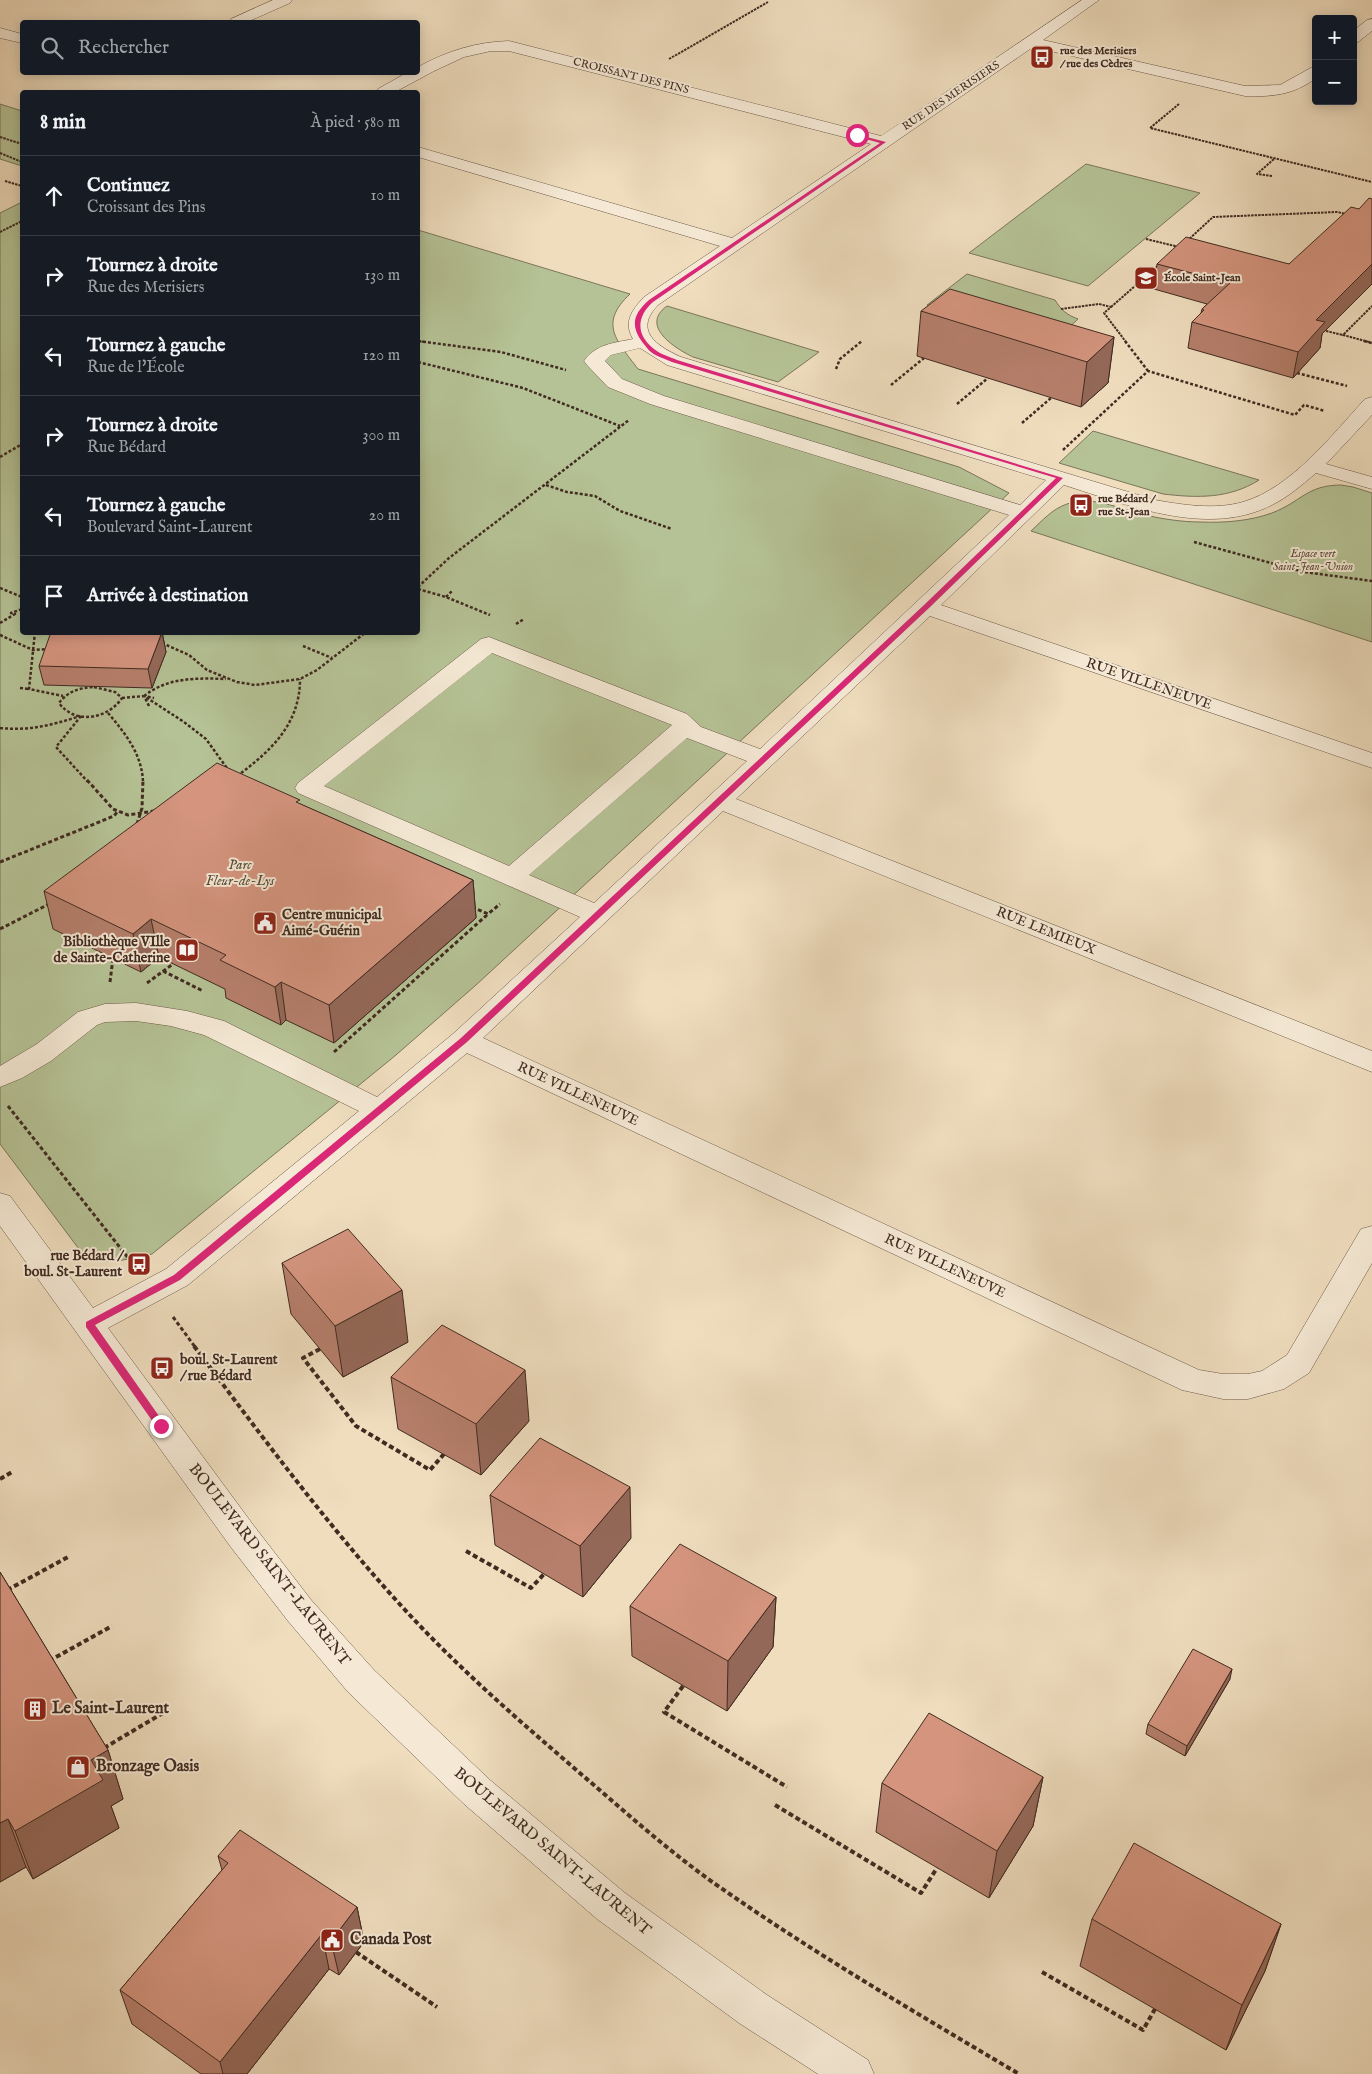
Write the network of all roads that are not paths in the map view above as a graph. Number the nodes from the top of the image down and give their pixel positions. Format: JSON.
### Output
{"nodes":[{"id":1,"x":285,"y":0,"type":"edge"},
{"id":2,"x":1092,"y":0,"type":"edge"},
{"id":3,"x":240,"y":20,"type":"edge"},
{"id":4,"x":1372,"y":23,"type":"edge"},
{"id":5,"x":0,"y":33,"type":"edge"},
{"id":6,"x":1357,"y":36,"type":"edge"},
{"id":7,"x":20,"y":38,"type":"edge"},
{"id":8,"x":1030,"y":42,"type":"junction"},
{"id":9,"x":1312,"y":73,"type":"edge"},
{"id":10,"x":420,"y":74,"type":"edge"},
{"id":11,"x":417,"y":75,"type":"edge"},
{"id":12,"x":388,"y":90,"type":"edge"},
{"id":13,"x":884,"y":142,"type":"junction"},
{"id":14,"x":420,"y":153,"type":"edge"},
{"id":15,"x":733,"y":244,"type":"junction"},
{"id":16,"x":644,"y":342,"type":"junction"},
{"id":17,"x":1372,"y":403,"type":"edge"},
{"id":18,"x":1058,"y":466,"type":"junction"},
{"id":19,"x":1312,"y":466,"type":"junction"},
{"id":20,"x":1372,"y":483,"type":"edge"},
{"id":21,"x":1024,"y":513,"type":"junction"},
{"id":22,"x":926,"y":607,"type":"junction"},
{"id":23,"x":687,"y":725,"type":"junction"},
{"id":24,"x":763,"y":760,"type":"junction"},
{"id":25,"x":1372,"y":761,"type":"edge"},
{"id":26,"x":719,"y":801,"type":"junction"},
{"id":27,"x":509,"y":888,"type":"junction"},
{"id":28,"x":598,"y":915,"type":"junction"},
{"id":29,"x":464,"y":1040,"type":"junction"},
{"id":30,"x":1372,"y":1062,"type":"edge"},
{"id":31,"x":2,"y":1089,"type":"edge"},
{"id":32,"x":380,"y":1110,"type":"junction"},
{"id":33,"x":0,"y":1204,"type":"edge"},
{"id":34,"x":1372,"y":1238,"type":"edge"},
{"id":35,"x":89,"y":1324,"type":"junction"},
{"id":36,"x":854,"y":2074,"type":"edge"}],
"edges":[{"from":1,"to":3,"type":"street"},
{"from":2,"to":8,"type":"street","name":"RUE DES MERISIERS"},
{"from":4,"to":6,"type":"street"},
{"from":5,"to":7,"type":"street"},
{"from":8,"to":9,"type":"street"},
{"from":8,"to":13,"type":"street","name":"RUE DES MERISIERS"},
{"from":10,"to":13,"type":"street","name":"CROISSANT DES PINS"},
{"from":11,"to":12,"type":"street","name":"CROISSANT DES PINS"},
{"from":13,"to":15,"type":"street","name":"RUE DES MERISIERS"},
{"from":14,"to":15,"type":"street"},
{"from":15,"to":16,"type":"street","name":"RUE DES MERISIERS"},
{"from":16,"to":18,"type":"street"},
{"from":16,"to":21,"type":"street"},
{"from":17,"to":19,"type":"street"},
{"from":18,"to":19,"type":"street"},
{"from":18,"to":21,"type":"street"},
{"from":19,"to":20,"type":"street"},
{"from":21,"to":22,"type":"street"},
{"from":22,"to":24,"type":"street"},
{"from":22,"to":25,"type":"street","name":"RUE VILLENEUVE"},
{"from":23,"to":24,"type":"street"},
{"from":23,"to":27,"type":"street"},
{"from":23,"to":27,"type":"street"},
{"from":24,"to":26,"type":"street"},
{"from":26,"to":28,"type":"street"},
{"from":26,"to":30,"type":"street","name":"RUE LEMIEUX"},
{"from":27,"to":28,"type":"street"},
{"from":28,"to":29,"type":"street"},
{"from":29,"to":32,"type":"street"},
{"from":29,"to":34,"type":"street","name":"RUE VILLENEUVE"},
{"from":31,"to":32,"type":"street"},
{"from":32,"to":35,"type":"street"},
{"from":33,"to":35,"type":"street","name":"BOULEVARD SAINT-LAURENT"},
{"from":35,"to":36,"type":"street","name":"BOULEVARD SAINT-LAURENT"}]}
